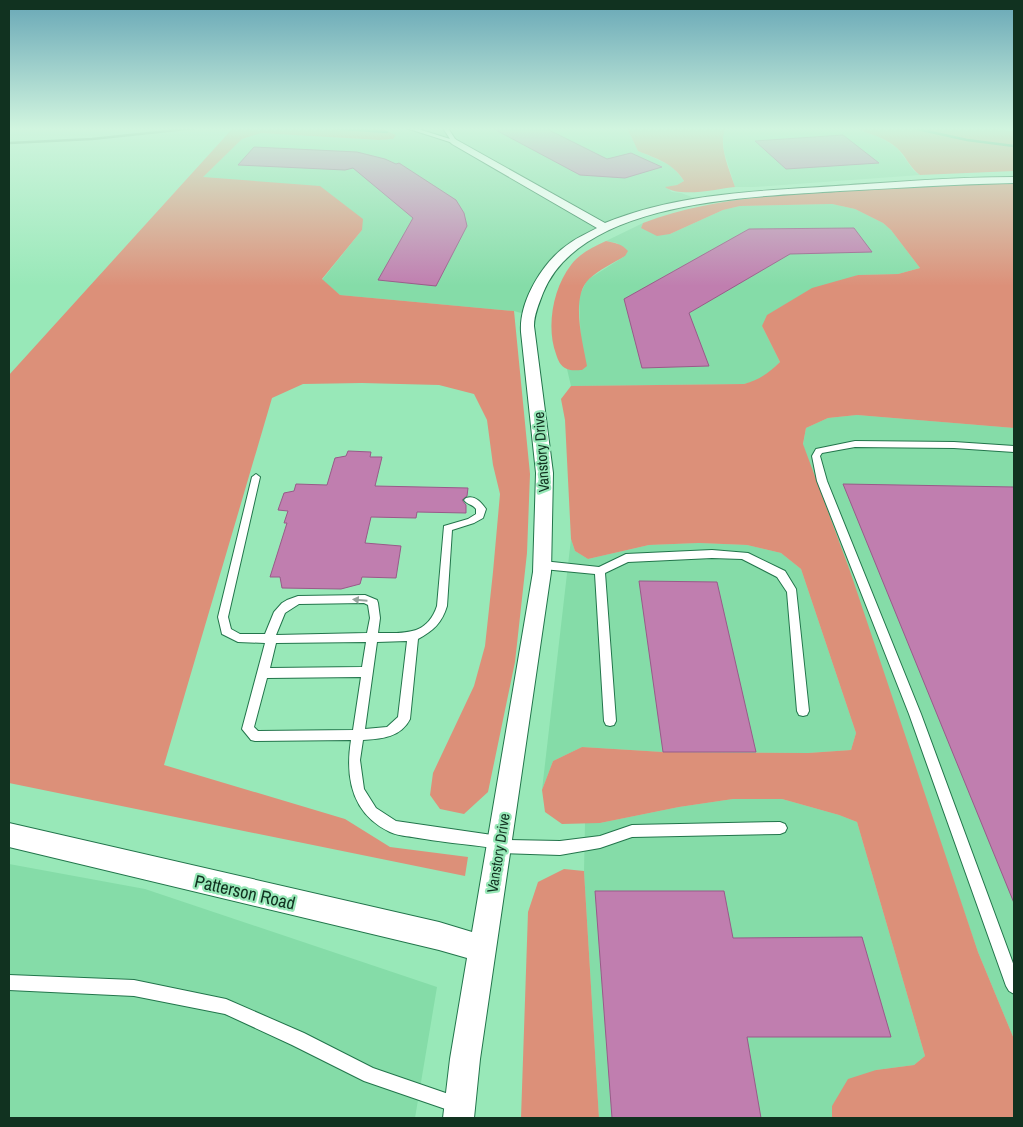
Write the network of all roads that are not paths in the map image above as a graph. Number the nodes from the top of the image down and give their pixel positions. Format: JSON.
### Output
{"nodes":[{"id":1,"x":522,"y":181,"type":"edge"},
{"id":2,"x":991,"y":181,"type":"edge"},
{"id":3,"x":605,"y":228,"type":"junction"},
{"id":4,"x":1014,"y":449,"type":"edge"},
{"id":5,"x":256,"y":477,"type":"dead end"},
{"id":6,"x":469,"y":500,"type":"dead end"},
{"id":7,"x":543,"y":565,"type":"junction"},
{"id":8,"x":600,"y":571,"type":"junction"},
{"id":9,"x":413,"y":637,"type":"junction"},
{"id":10,"x":372,"y":638,"type":"junction"},
{"id":11,"x":270,"y":639,"type":"junction"},
{"id":12,"x":367,"y":672,"type":"junction"},
{"id":13,"x":262,"y":673,"type":"junction"},
{"id":14,"x":803,"y":711,"type":"dead end"},
{"id":15,"x":610,"y":721,"type":"dead end"},
{"id":16,"x":358,"y":734,"type":"junction"},
{"id":17,"x":780,"y":828,"type":"dead end"},
{"id":18,"x":9,"y":835,"type":"edge"},
{"id":19,"x":500,"y":844,"type":"junction"},
{"id":20,"x":482,"y":949,"type":"junction"},
{"id":21,"x":9,"y":982,"type":"edge"},
{"id":22,"x":1014,"y":986,"type":"edge"},
{"id":23,"x":460,"y":1112,"type":"edge"}],
"edges":[{"from":1,"to":3,"type":"street"},
{"from":2,"to":3,"type":"street","name":"Vanstory Drive"},
{"from":3,"to":7,"type":"street","name":"Vanstory Drive"},
{"from":4,"to":22,"type":"lane"},
{"from":5,"to":11,"type":"lane"},
{"from":6,"to":9,"type":"lane"},
{"from":7,"to":8,"type":"lane"},
{"from":7,"to":19,"type":"street","name":"Vanstory Drive"},
{"from":8,"to":14,"type":"lane"},
{"from":8,"to":15,"type":"lane"},
{"from":9,"to":10,"type":"lane"},
{"from":9,"to":16,"type":"lane"},
{"from":10,"to":11,"type":"lane"},
{"from":10,"to":11,"type":"lane","one_way":true},
{"from":10,"to":12,"type":"lane"},
{"from":11,"to":13,"type":"lane"},
{"from":12,"to":13,"type":"lane"},
{"from":12,"to":16,"type":"lane"},
{"from":13,"to":16,"type":"lane"},
{"from":16,"to":19,"type":"lane"},
{"from":17,"to":19,"type":"lane"},
{"from":18,"to":20,"type":"street","name":"Patterson Road"},
{"from":19,"to":20,"type":"street","name":"Vanstory Drive"},
{"from":20,"to":23,"type":"street","name":"Vanstory Drive"},
{"from":21,"to":23,"type":"lane"}]}
